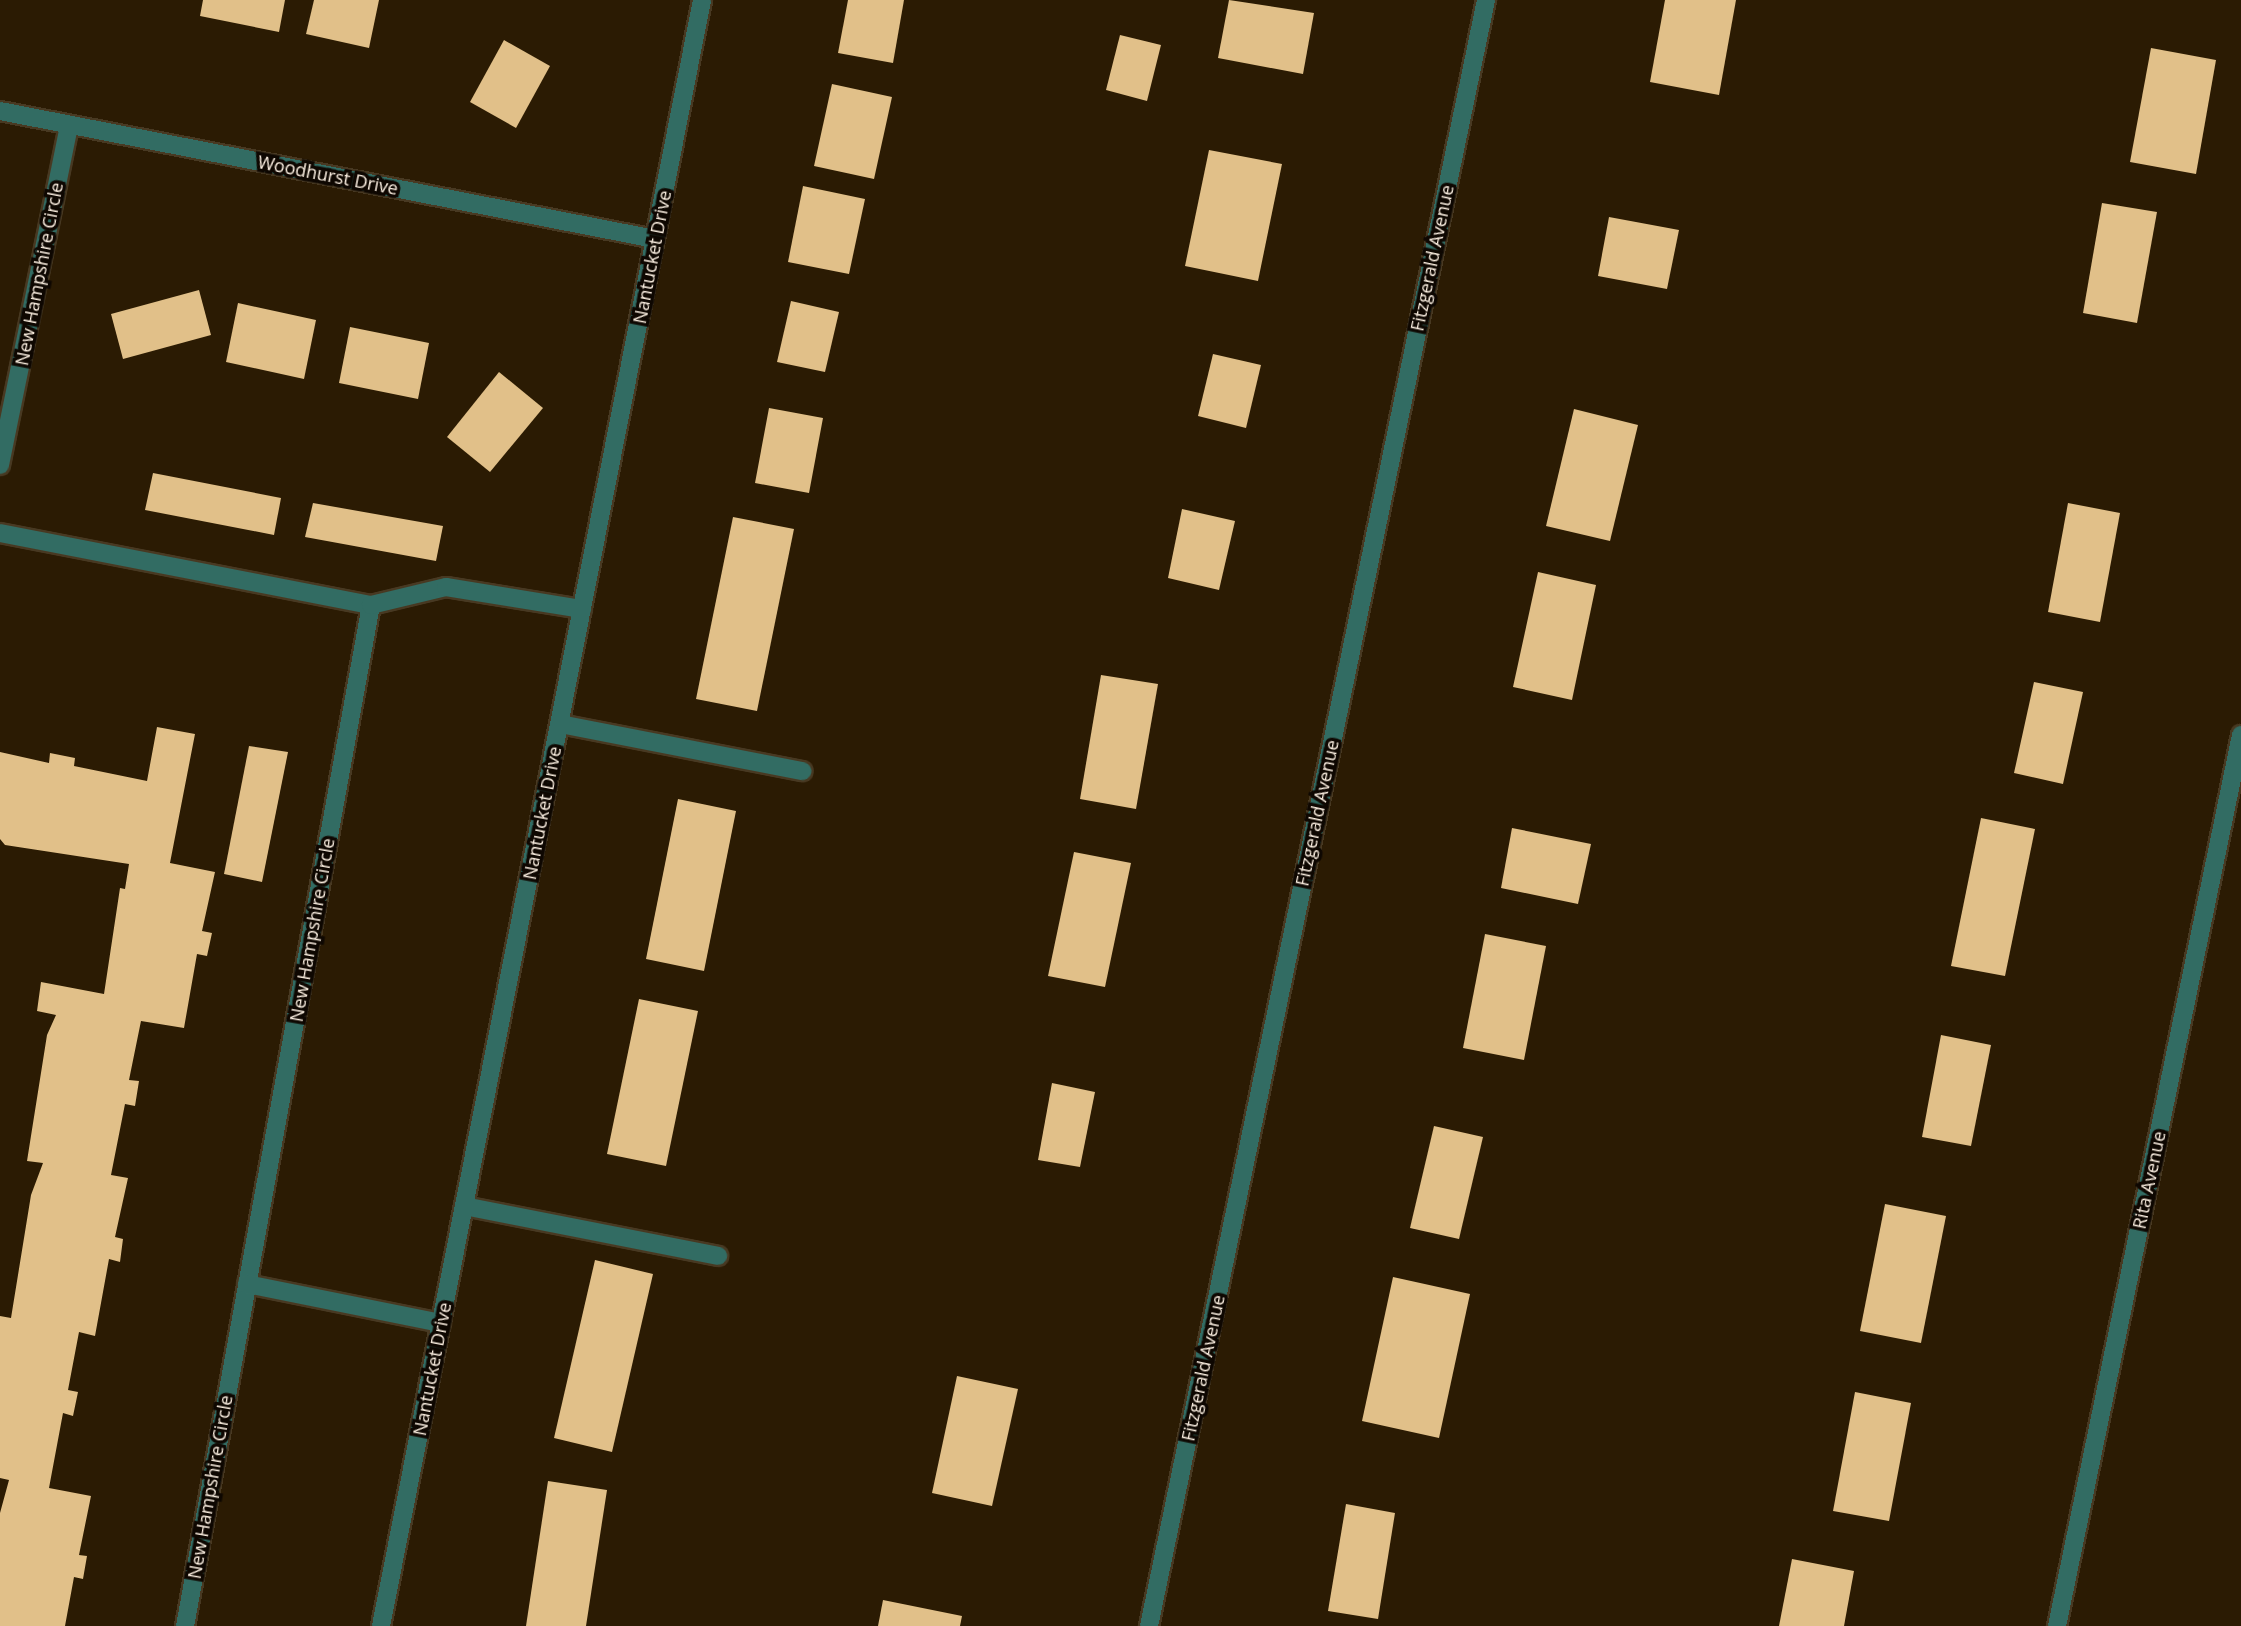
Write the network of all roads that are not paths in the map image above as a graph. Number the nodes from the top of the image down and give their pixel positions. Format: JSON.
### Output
{"nodes":[{"id":1,"x":702,"y":0,"type":"edge"},
{"id":2,"x":1486,"y":0,"type":"edge"},
{"id":3,"x":0,"y":111,"type":"edge"},
{"id":4,"x":69,"y":125,"type":"junction"},
{"id":5,"x":655,"y":239,"type":"junction"},
{"id":6,"x":0,"y":464,"type":"edge"},
{"id":7,"x":0,"y":533,"type":"edge"},
{"id":8,"x":371,"y":605,"type":"junction"},
{"id":9,"x":582,"y":609,"type":"junction"},
{"id":10,"x":559,"y":724,"type":"junction"},
{"id":11,"x":2241,"y":734,"type":"edge"},
{"id":12,"x":802,"y":771,"type":"dead end"},
{"id":13,"x":464,"y":1206,"type":"junction"},
{"id":14,"x":718,"y":1255,"type":"dead end"},
{"id":15,"x":247,"y":1284,"type":"junction"},
{"id":16,"x":441,"y":1323,"type":"junction"},
{"id":17,"x":185,"y":1626,"type":"edge"},
{"id":18,"x":381,"y":1626,"type":"edge"},
{"id":19,"x":1149,"y":1626,"type":"edge"},
{"id":20,"x":2057,"y":1626,"type":"edge"}],
"edges":[{"from":1,"to":5,"type":"street","name":"Nantucket Drive"},
{"from":2,"to":19,"type":"street","name":"Fitzgerald Avenue"},
{"from":3,"to":4,"type":"street","name":"Woodhurst Drive"},
{"from":4,"to":5,"type":"street","name":"Woodhurst Drive"},
{"from":4,"to":6,"type":"street","name":"New Hampshire Circle"},
{"from":5,"to":9,"type":"street","name":"Nantucket Drive"},
{"from":7,"to":8,"type":"street"},
{"from":8,"to":9,"type":"street"},
{"from":8,"to":15,"type":"street","name":"New Hampshire Circle"},
{"from":9,"to":10,"type":"street","name":"Nantucket Drive"},
{"from":10,"to":12,"type":"street"},
{"from":10,"to":13,"type":"street","name":"Nantucket Drive"},
{"from":11,"to":20,"type":"street","name":"Rita Avenue"},
{"from":13,"to":14,"type":"street"},
{"from":13,"to":16,"type":"street","name":"Nantucket Drive"},
{"from":15,"to":16,"type":"street"},
{"from":15,"to":17,"type":"street","name":"New Hampshire Circle"},
{"from":16,"to":18,"type":"street","name":"Nantucket Drive"}]}
